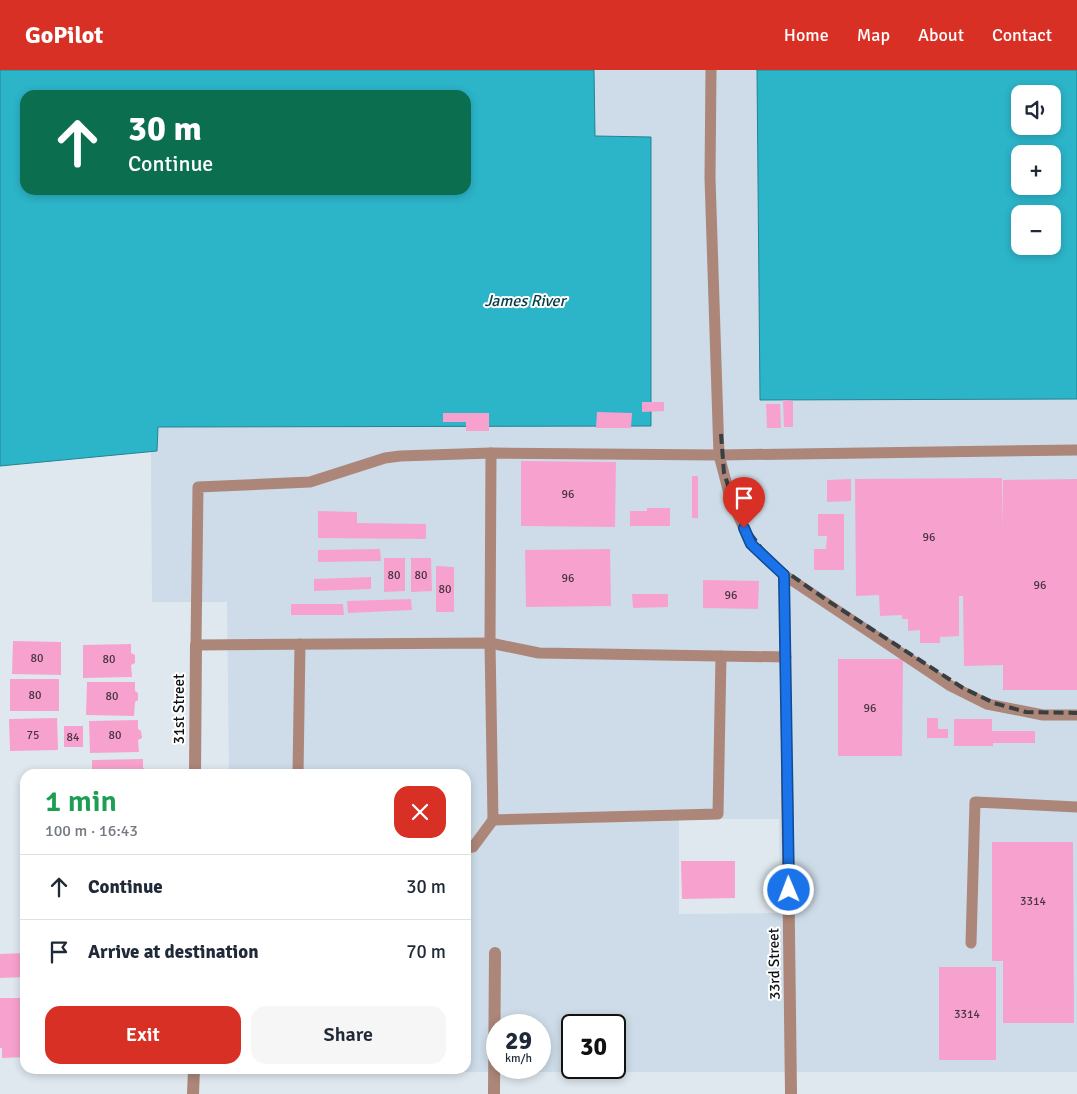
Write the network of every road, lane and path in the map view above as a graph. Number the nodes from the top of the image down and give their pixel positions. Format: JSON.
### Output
{"nodes":[{"id":1,"x":711,"y":70,"type":"edge"},
{"id":2,"x":1077,"y":450,"type":"edge"},
{"id":3,"x":491,"y":454,"type":"junction"},
{"id":4,"x":719,"y":455,"type":"junction"},
{"id":5,"x":784,"y":575,"type":"junction"},
{"id":6,"x":490,"y":643,"type":"junction"},
{"id":7,"x":300,"y":644,"type":"junction"},
{"id":8,"x":196,"y":645,"type":"junction"},
{"id":9,"x":721,"y":656,"type":"junction"},
{"id":10,"x":786,"y":657,"type":"junction"},
{"id":11,"x":1077,"y":715,"type":"edge"},
{"id":12,"x":195,"y":769,"type":"edge"},
{"id":13,"x":298,"y":769,"type":"edge"},
{"id":14,"x":788,"y":773,"type":"joint"},
{"id":15,"x":1077,"y":807,"type":"edge"},
{"id":16,"x":493,"y":820,"type":"junction"},
{"id":17,"x":471,"y":847,"type":"edge"},
{"id":18,"x":972,"y":943,"type":"dead end"},
{"id":19,"x":495,"y":953,"type":"dead end"},
{"id":20,"x":194,"y":1074,"type":"edge"},
{"id":21,"x":193,"y":1094,"type":"edge"},
{"id":22,"x":494,"y":1094,"type":"edge"},
{"id":23,"x":791,"y":1094,"type":"edge"}],
"edges":[{"from":1,"to":4,"type":"lane"},
{"from":2,"to":4,"type":"lane"},
{"from":3,"to":4,"type":"lane"},
{"from":3,"to":6,"type":"lane"},
{"from":3,"to":8,"type":"lane"},
{"from":4,"to":5,"type":"lane"},
{"from":5,"to":10,"type":"lane"},
{"from":5,"to":11,"type":"lane"},
{"from":6,"to":7,"type":"lane"},
{"from":6,"to":9,"type":"lane"},
{"from":6,"to":16,"type":"lane"},
{"from":7,"to":8,"type":"lane"},
{"from":7,"to":13,"type":"lane"},
{"from":8,"to":12,"type":"street","name":"31st Street"},
{"from":9,"to":10,"type":"lane"},
{"from":9,"to":16,"type":"lane"},
{"from":10,"to":14,"type":"lane"},
{"from":14,"to":23,"type":"street","name":"33rd Street"},
{"from":15,"to":18,"type":"lane"},
{"from":16,"to":17,"type":"lane"},
{"from":19,"to":22,"type":"street"},
{"from":20,"to":21,"type":"street"}]}
